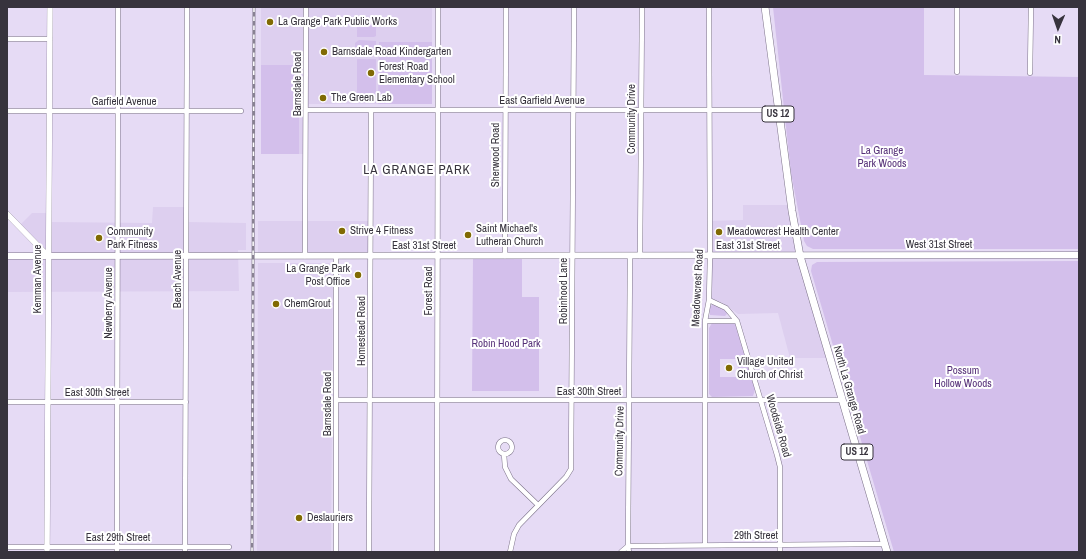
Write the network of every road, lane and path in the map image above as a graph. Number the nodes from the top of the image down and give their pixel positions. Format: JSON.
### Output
{"nodes":[{"id":1,"x":50,"y":7,"type":"edge"},
{"id":2,"x":118,"y":7,"type":"edge"},
{"id":3,"x":187,"y":7,"type":"edge"},
{"id":4,"x":306,"y":7,"type":"edge"},
{"id":5,"x":438,"y":7,"type":"edge"},
{"id":6,"x":506,"y":7,"type":"edge"},
{"id":7,"x":574,"y":7,"type":"edge"},
{"id":8,"x":642,"y":7,"type":"edge"},
{"id":9,"x":709,"y":7,"type":"edge"},
{"id":10,"x":765,"y":7,"type":"edge"},
{"id":11,"x":957,"y":7,"type":"edge"},
{"id":12,"x":1031,"y":7,"type":"edge"},
{"id":13,"x":7,"y":39,"type":"edge"},
{"id":14,"x":50,"y":39,"type":"junction"},
{"id":15,"x":957,"y":72,"type":"dead end"},
{"id":16,"x":1030,"y":73,"type":"dead end"},
{"id":17,"x":307,"y":110,"type":"junction"},
{"id":18,"x":372,"y":110,"type":"junction"},
{"id":19,"x":438,"y":110,"type":"junction"},
{"id":20,"x":506,"y":110,"type":"junction"},
{"id":21,"x":641,"y":110,"type":"junction"},
{"id":22,"x":708,"y":110,"type":"junction"},
{"id":23,"x":778,"y":110,"type":"junction"},
{"id":24,"x":7,"y":111,"type":"edge"},
{"id":25,"x":49,"y":111,"type":"junction"},
{"id":26,"x":118,"y":111,"type":"junction"},
{"id":27,"x":187,"y":111,"type":"junction"},
{"id":28,"x":241,"y":111,"type":"dead end"},
{"id":29,"x":574,"y":111,"type":"junction"},
{"id":30,"x":7,"y":214,"type":"edge"},
{"id":31,"x":1079,"y":255,"type":"edge"},
{"id":32,"x":7,"y":256,"type":"edge"},
{"id":33,"x":48,"y":256,"type":"junction"},
{"id":34,"x":118,"y":256,"type":"junction"},
{"id":35,"x":305,"y":256,"type":"junction"},
{"id":36,"x":336,"y":256,"type":"junction"},
{"id":37,"x":371,"y":256,"type":"junction"},
{"id":38,"x":438,"y":256,"type":"junction"},
{"id":39,"x":505,"y":256,"type":"junction"},
{"id":40,"x":573,"y":256,"type":"junction"},
{"id":41,"x":630,"y":256,"type":"junction"},
{"id":42,"x":640,"y":256,"type":"junction"},
{"id":43,"x":710,"y":256,"type":"junction"},
{"id":44,"x":800,"y":256,"type":"junction"},
{"id":45,"x":187,"y":257,"type":"junction"},
{"id":46,"x":709,"y":300,"type":"junction"},
{"id":47,"x":705,"y":321,"type":"junction"},
{"id":48,"x":737,"y":321,"type":"junction"},
{"id":49,"x":337,"y":400,"type":"junction"},
{"id":50,"x":841,"y":400,"type":"junction"},
{"id":51,"x":370,"y":401,"type":"junction"},
{"id":52,"x":438,"y":401,"type":"junction"},
{"id":53,"x":572,"y":401,"type":"junction"},
{"id":54,"x":630,"y":401,"type":"junction"},
{"id":55,"x":705,"y":401,"type":"junction"},
{"id":56,"x":761,"y":401,"type":"junction"},
{"id":57,"x":7,"y":402,"type":"edge"},
{"id":58,"x":48,"y":402,"type":"junction"},
{"id":59,"x":117,"y":402,"type":"junction"},
{"id":60,"x":186,"y":402,"type":"junction"},
{"id":61,"x":504,"y":454,"type":"dead end"},
{"id":62,"x":538,"y":504,"type":"junction"},
{"id":63,"x":884,"y":544,"type":"junction"},
{"id":64,"x":705,"y":545,"type":"junction"},
{"id":65,"x":780,"y":545,"type":"junction"},
{"id":66,"x":628,"y":546,"type":"junction"},
{"id":67,"x":7,"y":547,"type":"edge"},
{"id":68,"x":229,"y":547,"type":"dead end"},
{"id":69,"x":185,"y":549,"type":"edge"},
{"id":70,"x":47,"y":550,"type":"edge"},
{"id":71,"x":117,"y":550,"type":"edge"},
{"id":72,"x":336,"y":552,"type":"edge"},
{"id":73,"x":369,"y":552,"type":"edge"},
{"id":74,"x":437,"y":552,"type":"edge"},
{"id":75,"x":510,"y":552,"type":"edge"},
{"id":76,"x":621,"y":552,"type":"edge"},
{"id":77,"x":629,"y":552,"type":"edge"},
{"id":78,"x":780,"y":552,"type":"edge"},
{"id":79,"x":887,"y":552,"type":"edge"}],
"edges":[{"from":1,"to":14,"type":"street","name":"Kemman Avenue"},
{"from":2,"to":26,"type":"street","name":"Newberry Avenue"},
{"from":3,"to":27,"type":"street","name":"Beach Avenue"},
{"from":4,"to":17,"type":"street","name":"Barnsdale Road"},
{"from":5,"to":19,"type":"street","name":"Forest Road"},
{"from":6,"to":20,"type":"street","name":"Sherwood Road"},
{"from":7,"to":29,"type":"street","name":"Robinhood Lane"},
{"from":8,"to":21,"type":"street","name":"Community Drive"},
{"from":9,"to":22,"type":"street","name":"Meadowcrest Road"},
{"from":10,"to":23,"type":"main road","number":"US 12"},
{"from":11,"to":15,"type":"street"},
{"from":12,"to":16,"type":"street"},
{"from":13,"to":14,"type":"street"},
{"from":14,"to":25,"type":"street","name":"Kemman Avenue"},
{"from":17,"to":18,"type":"street","name":"East Garfield Avenue"},
{"from":17,"to":35,"type":"street","name":"Barnsdale Road"},
{"from":18,"to":19,"type":"street","name":"East Garfield Avenue"},
{"from":18,"to":37,"type":"street","name":"Homestead Road"},
{"from":19,"to":20,"type":"street","name":"East Garfield Avenue"},
{"from":19,"to":38,"type":"street","name":"Forest Road"},
{"from":20,"to":29,"type":"street","name":"East Garfield Avenue"},
{"from":20,"to":39,"type":"street","name":"Sherwood Road"},
{"from":21,"to":22,"type":"street","name":"East Garfield Avenue"},
{"from":21,"to":29,"type":"street","name":"East Garfield Avenue"},
{"from":21,"to":42,"type":"street","name":"Community Drive"},
{"from":22,"to":23,"type":"street","name":"East Garfield Avenue"},
{"from":22,"to":43,"type":"street","name":"Meadowcrest Road"},
{"from":23,"to":44,"type":"main road","number":"US 12"},
{"from":24,"to":25,"type":"street","name":"Garfield Avenue"},
{"from":25,"to":26,"type":"street","name":"Garfield Avenue"},
{"from":25,"to":33,"type":"street","name":"Kemman Avenue"},
{"from":26,"to":27,"type":"street","name":"Garfield Avenue"},
{"from":26,"to":34,"type":"street","name":"Newberry Avenue"},
{"from":27,"to":28,"type":"street","name":"Garfield Avenue"},
{"from":27,"to":45,"type":"street","name":"Beach Avenue"},
{"from":29,"to":40,"type":"street","name":"Robinhood Lane"},
{"from":30,"to":33,"type":"street"},
{"from":31,"to":44,"type":"main road","name":"West 31st Street"},
{"from":32,"to":33,"type":"main road","name":"East 31st Street"},
{"from":33,"to":34,"type":"main road","name":"East 31st Street"},
{"from":33,"to":58,"type":"street","name":"Kemman Avenue"},
{"from":34,"to":45,"type":"main road","name":"East 31st Street"},
{"from":34,"to":59,"type":"street","name":"Newberry Avenue"},
{"from":35,"to":36,"type":"main road","name":"East 31st Street"},
{"from":35,"to":45,"type":"main road","name":"East 31st Street"},
{"from":36,"to":37,"type":"main road","name":"East 31st Street"},
{"from":36,"to":49,"type":"street","name":"Barnsdale Road"},
{"from":37,"to":38,"type":"main road","name":"East 31st Street"},
{"from":37,"to":51,"type":"street","name":"Homestead Road"},
{"from":38,"to":39,"type":"main road","name":"East 31st Street"},
{"from":38,"to":52,"type":"street","name":"Forest Road"},
{"from":39,"to":40,"type":"main road","name":"East 31st Street"},
{"from":40,"to":41,"type":"main road","name":"East 31st Street"},
{"from":40,"to":53,"type":"street","name":"Robinhood Lane"},
{"from":41,"to":42,"type":"main road","name":"East 31st Street"},
{"from":41,"to":54,"type":"street","name":"Community Drive"},
{"from":42,"to":43,"type":"main road","name":"East 31st Street"},
{"from":43,"to":44,"type":"main road","name":"East 31st Street"},
{"from":43,"to":46,"type":"street","name":"Meadowcrest Road"},
{"from":44,"to":50,"type":"main road","name":"North La Grange Road","number":"US 12"},
{"from":45,"to":60,"type":"street","name":"Beach Avenue"},
{"from":46,"to":47,"type":"street","name":"Meadowcrest Road"},
{"from":46,"to":48,"type":"street","name":"Woodside Road"},
{"from":47,"to":48,"type":"street"},
{"from":47,"to":55,"type":"street","name":"Meadowcrest Road"},
{"from":48,"to":56,"type":"street","name":"Woodside Road"},
{"from":49,"to":51,"type":"street","name":"East 30th Street"},
{"from":49,"to":72,"type":"street","name":"Barnsdale Road"},
{"from":50,"to":56,"type":"street","name":"East 30th Street"},
{"from":50,"to":63,"type":"main road","name":"North La Grange Road","number":"US 12"},
{"from":51,"to":52,"type":"street","name":"East 30th Street"},
{"from":51,"to":73,"type":"street","name":"Homestead Road"},
{"from":52,"to":53,"type":"street","name":"East 30th Street"},
{"from":52,"to":74,"type":"street","name":"Forest Road"},
{"from":53,"to":54,"type":"street","name":"East 30th Street"},
{"from":53,"to":62,"type":"street","name":"Robinhood Lane"},
{"from":54,"to":55,"type":"street","name":"East 30th Street"},
{"from":54,"to":66,"type":"street","name":"Community Drive"},
{"from":55,"to":56,"type":"street","name":"East 30th Street"},
{"from":55,"to":64,"type":"street","name":"Meadowcrest Road"},
{"from":56,"to":65,"type":"street","name":"Woodside Road"},
{"from":57,"to":58,"type":"street","name":"East 30th Street"},
{"from":58,"to":59,"type":"street","name":"East 30th Street"},
{"from":58,"to":70,"type":"street","name":"Kemman Avenue"},
{"from":59,"to":60,"type":"street","name":"East 30th Street"},
{"from":59,"to":71,"type":"street","name":"Newberry Avenue"},
{"from":60,"to":69,"type":"street","name":"Beach Avenue"},
{"from":61,"to":62,"type":"street"},
{"from":62,"to":75,"type":"street","name":"Robinhood Lane"},
{"from":63,"to":65,"type":"street","name":"29th Street"},
{"from":63,"to":79,"type":"main road","name":"North La Grange Road","number":"US 12"},
{"from":64,"to":65,"type":"street","name":"29th Street"},
{"from":64,"to":66,"type":"street","name":"29th Street"},
{"from":65,"to":78,"type":"street","name":"Woodside Road"},
{"from":66,"to":76,"type":"street"},
{"from":66,"to":77,"type":"street","name":"Community Drive"},
{"from":67,"to":70,"type":"street","name":"East 29th Street"},
{"from":68,"to":69,"type":"street","name":"East 29th Street"},
{"from":69,"to":71,"type":"street","name":"East 29th Street"},
{"from":70,"to":71,"type":"street","name":"East 29th Street"}]}
